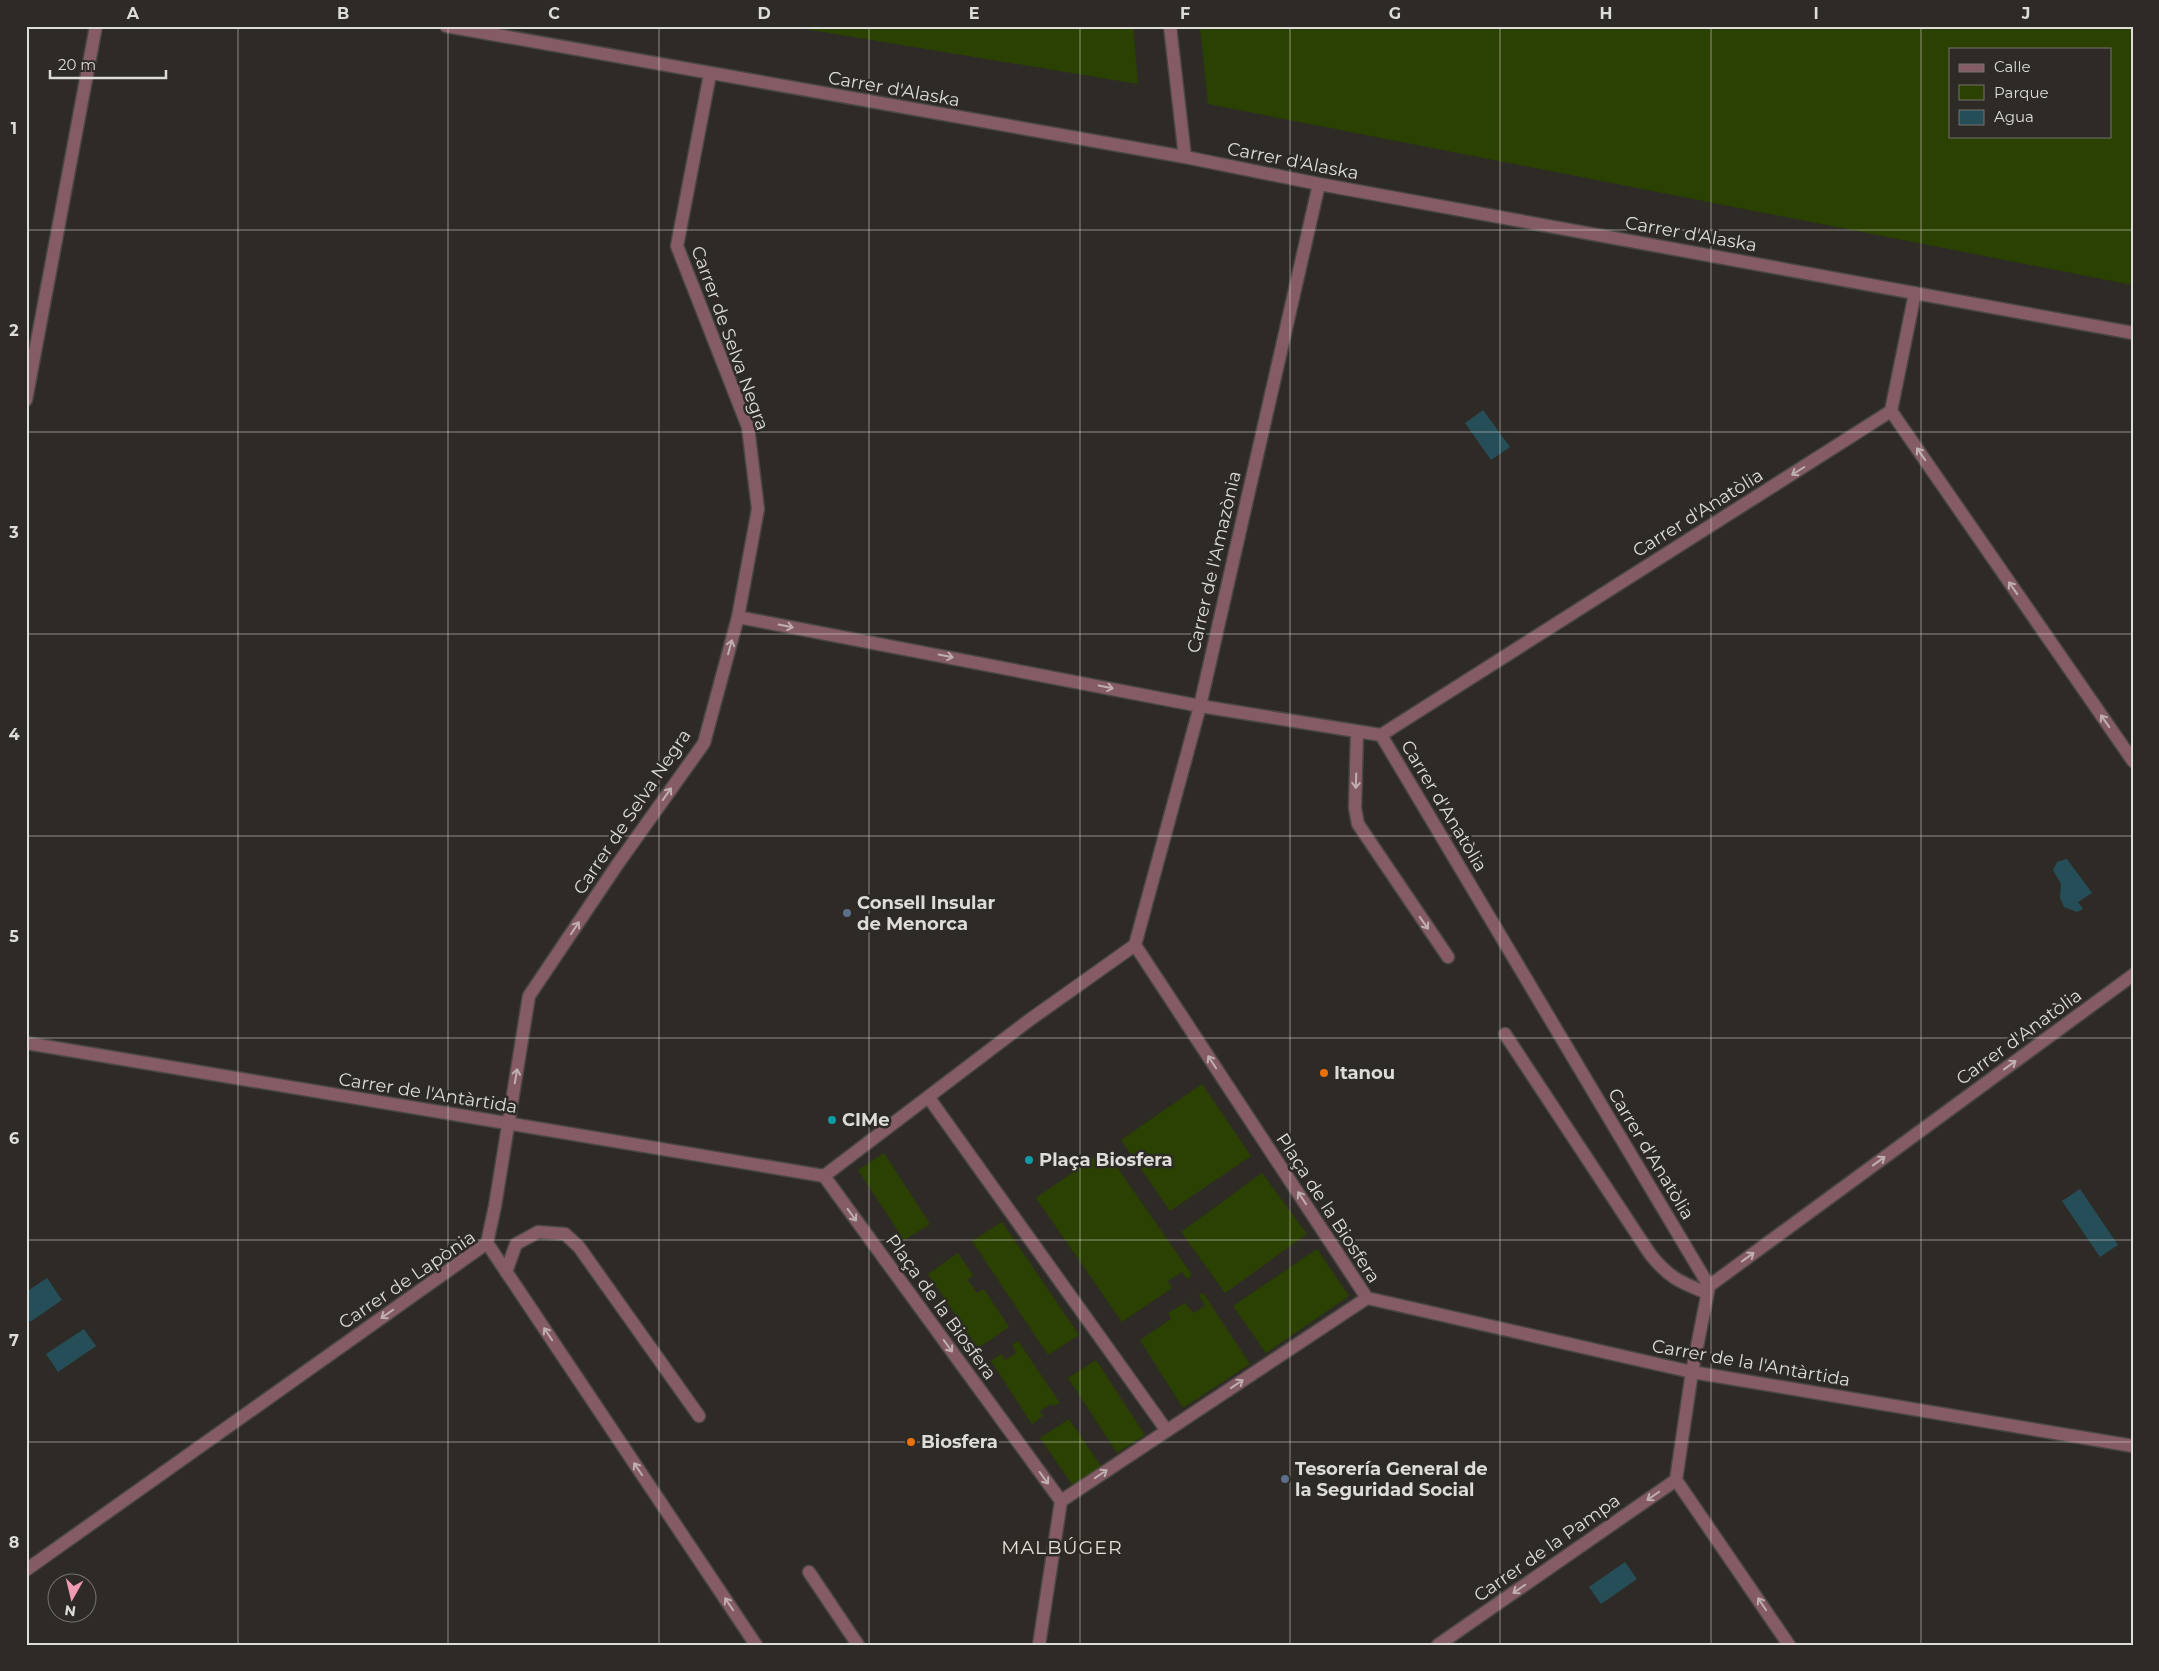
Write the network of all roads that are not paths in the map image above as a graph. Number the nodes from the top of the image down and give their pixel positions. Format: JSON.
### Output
{"nodes":[{"id":1,"x":96,"y":26,"type":"edge"},
{"id":2,"x":446,"y":26,"type":"edge"},
{"id":3,"x":1170,"y":26,"type":"edge"},
{"id":4,"x":710,"y":74,"type":"junction"},
{"id":5,"x":1185,"y":157,"type":"junction"},
{"id":6,"x":1319,"y":184,"type":"junction"},
{"id":7,"x":1915,"y":293,"type":"junction"},
{"id":8,"x":2133,"y":333,"type":"edge"},
{"id":9,"x":26,"y":400,"type":"edge"},
{"id":10,"x":1891,"y":411,"type":"junction"},
{"id":11,"x":738,"y":617,"type":"junction"},
{"id":12,"x":1200,"y":706,"type":"junction"},
{"id":13,"x":1357,"y":732,"type":"junction"},
{"id":14,"x":1381,"y":735,"type":"junction"},
{"id":15,"x":2133,"y":762,"type":"edge"},
{"id":16,"x":1135,"y":945,"type":"junction"},
{"id":17,"x":1448,"y":957,"type":"dead end"},
{"id":18,"x":2133,"y":975,"type":"edge"},
{"id":19,"x":1505,"y":1034,"type":"dead end"},
{"id":20,"x":26,"y":1044,"type":"edge"},
{"id":21,"x":929,"y":1098,"type":"junction"},
{"id":22,"x":508,"y":1124,"type":"junction"},
{"id":23,"x":824,"y":1176,"type":"junction"},
{"id":24,"x":487,"y":1243,"type":"junction"},
{"id":25,"x":506,"y":1272,"type":"junction"},
{"id":26,"x":1708,"y":1290,"type":"junction"},
{"id":27,"x":1366,"y":1298,"type":"junction"},
{"id":28,"x":1692,"y":1372,"type":"junction"},
{"id":29,"x":699,"y":1416,"type":"dead end"},
{"id":30,"x":1166,"y":1431,"type":"junction"},
{"id":31,"x":2133,"y":1446,"type":"edge"},
{"id":32,"x":1676,"y":1480,"type":"junction"},
{"id":33,"x":1061,"y":1501,"type":"junction"},
{"id":34,"x":26,"y":1570,"type":"edge"},
{"id":35,"x":808,"y":1572,"type":"dead end"},
{"id":36,"x":756,"y":1645,"type":"edge"},
{"id":37,"x":858,"y":1645,"type":"edge"},
{"id":38,"x":1039,"y":1645,"type":"edge"},
{"id":39,"x":1438,"y":1645,"type":"edge"},
{"id":40,"x":1789,"y":1645,"type":"edge"}],
"edges":[{"from":1,"to":9,"type":"street"},
{"from":2,"to":4,"type":"street","name":"Carrer d'Alaska"},
{"from":3,"to":5,"type":"street"},
{"from":4,"to":5,"type":"street","name":"Carrer d'Alaska"},
{"from":4,"to":11,"type":"street","name":"Carrer de Selva Negra"},
{"from":5,"to":6,"type":"street","name":"Carrer d'Alaska"},
{"from":6,"to":7,"type":"street","name":"Carrer d'Alaska"},
{"from":6,"to":12,"type":"street","name":"Carrer de l'Amazònia"},
{"from":7,"to":8,"type":"street","name":"Carrer d'Alaska"},
{"from":7,"to":10,"type":"street"},
{"from":10,"to":14,"type":"street","name":"Carrer d'Anatòlia","one_way":true},
{"from":15,"to":10,"type":"street","one_way":true},
{"from":11,"to":12,"type":"street","one_way":true},
{"from":22,"to":11,"type":"street","name":"Carrer de Selva Negra","one_way":true},
{"from":12,"to":13,"type":"street"},
{"from":12,"to":16,"type":"street","name":"Carrer de l'Amazònia"},
{"from":13,"to":14,"type":"street"},
{"from":13,"to":17,"type":"street","one_way":true},
{"from":14,"to":26,"type":"street","name":"Carrer d'Anatòlia"},
{"from":16,"to":21,"type":"street"},
{"from":27,"to":16,"type":"street","name":"Plaça de la Biosfera","one_way":true},
{"from":26,"to":18,"type":"street","name":"Carrer d'Anatòlia","one_way":true},
{"from":19,"to":26,"type":"street"},
{"from":20,"to":22,"type":"street","name":"Carrer de l'Antàrtida"},
{"from":21,"to":23,"type":"street"},
{"from":21,"to":30,"type":"street"},
{"from":22,"to":23,"type":"street","name":"Carrer de l'Antàrtida"},
{"from":22,"to":24,"type":"street","name":"Carrer de Selva Negra"},
{"from":23,"to":33,"type":"street","name":"Plaça de la Biosfera","one_way":true},
{"from":24,"to":25,"type":"street","name":"Carrer de Lapònia"},
{"from":24,"to":34,"type":"street","name":"Carrer de Lapònia","one_way":true},
{"from":25,"to":29,"type":"street"},
{"from":36,"to":25,"type":"street","name":"Carrer de Lapònia","one_way":true},
{"from":26,"to":28,"type":"street"},
{"from":27,"to":28,"type":"street","name":"Carrer de la l'Antàrtida"},
{"from":30,"to":27,"type":"street","name":"Plaça de la Biosfera","one_way":true},
{"from":28,"to":31,"type":"street","name":"Carrer de la l'Antàrtida"},
{"from":28,"to":32,"type":"street"},
{"from":33,"to":30,"type":"street","name":"Plaça de la Biosfera","one_way":true},
{"from":32,"to":39,"type":"street","name":"Carrer de la Pampa","one_way":true},
{"from":40,"to":32,"type":"street","one_way":true},
{"from":33,"to":38,"type":"street"},
{"from":35,"to":37,"type":"street"}]}
